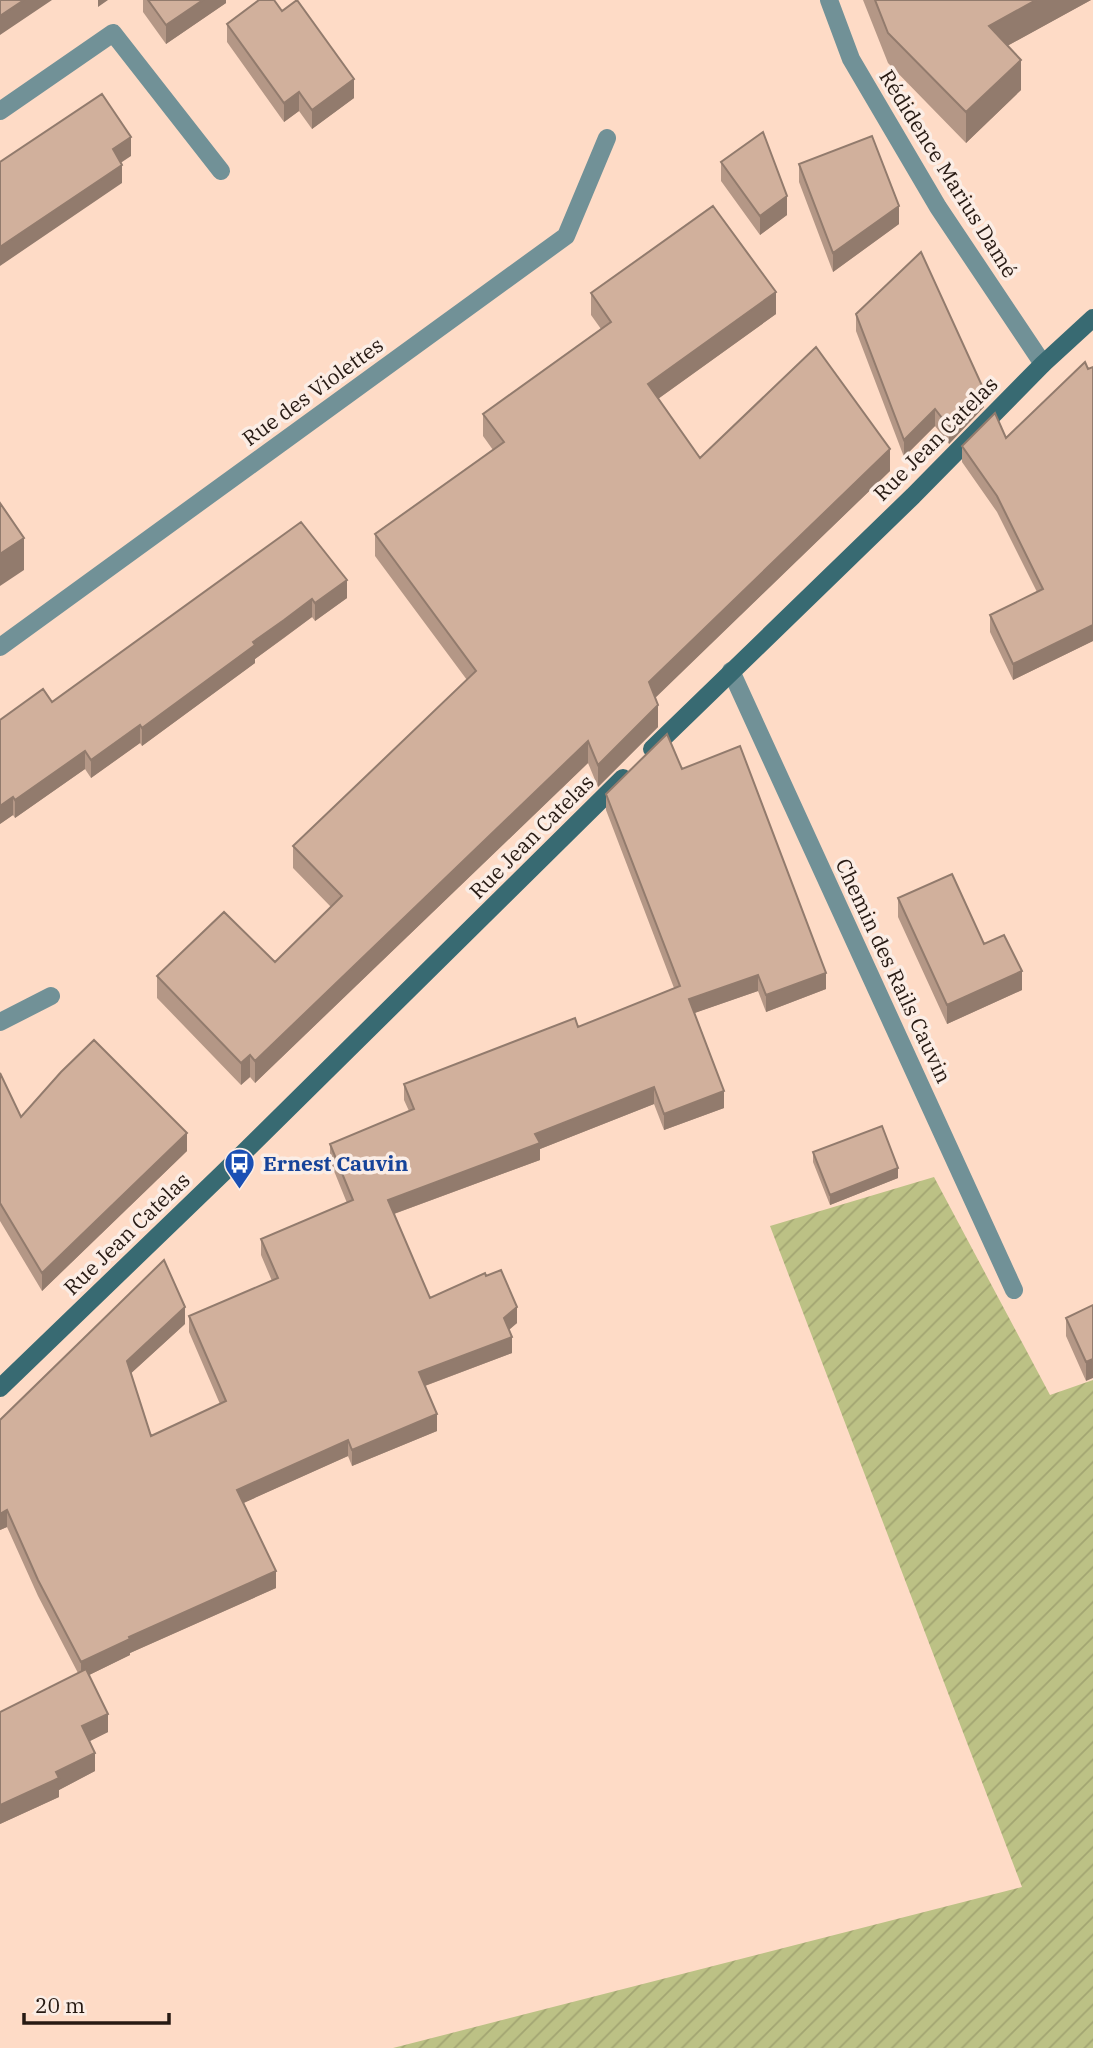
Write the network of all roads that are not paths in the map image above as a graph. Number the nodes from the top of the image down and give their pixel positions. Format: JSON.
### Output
{"nodes":[{"id":1,"x":829,"y":0,"type":"edge"},
{"id":2,"x":0,"y":111,"type":"edge"},
{"id":3,"x":607,"y":138,"type":"dead end"},
{"id":4,"x":221,"y":171,"type":"dead end"},
{"id":5,"x":1093,"y":318,"type":"edge"},
{"id":6,"x":1043,"y":364,"type":"junction"},
{"id":7,"x":0,"y":647,"type":"edge"},
{"id":8,"x":731,"y":671,"type":"junction"},
{"id":9,"x":51,"y":996,"type":"dead end"},
{"id":10,"x":0,"y":1022,"type":"edge"},
{"id":11,"x":1014,"y":1290,"type":"dead end"},
{"id":12,"x":0,"y":1386,"type":"edge"}],
"edges":[{"from":1,"to":6,"type":"street","name":"Rédidence Marius Damé"},
{"from":2,"to":4,"type":"street"},
{"from":3,"to":7,"type":"street","name":"Rue des Violettes"},
{"from":5,"to":6,"type":"street","name":"Rue Jean Catelas"},
{"from":6,"to":8,"type":"street","name":"Rue Jean Catelas"},
{"from":8,"to":11,"type":"street","name":"Chemin des Rails Cauvin"},
{"from":8,"to":12,"type":"street","name":"Rue Jean Catelas"},
{"from":9,"to":10,"type":"street"}]}
